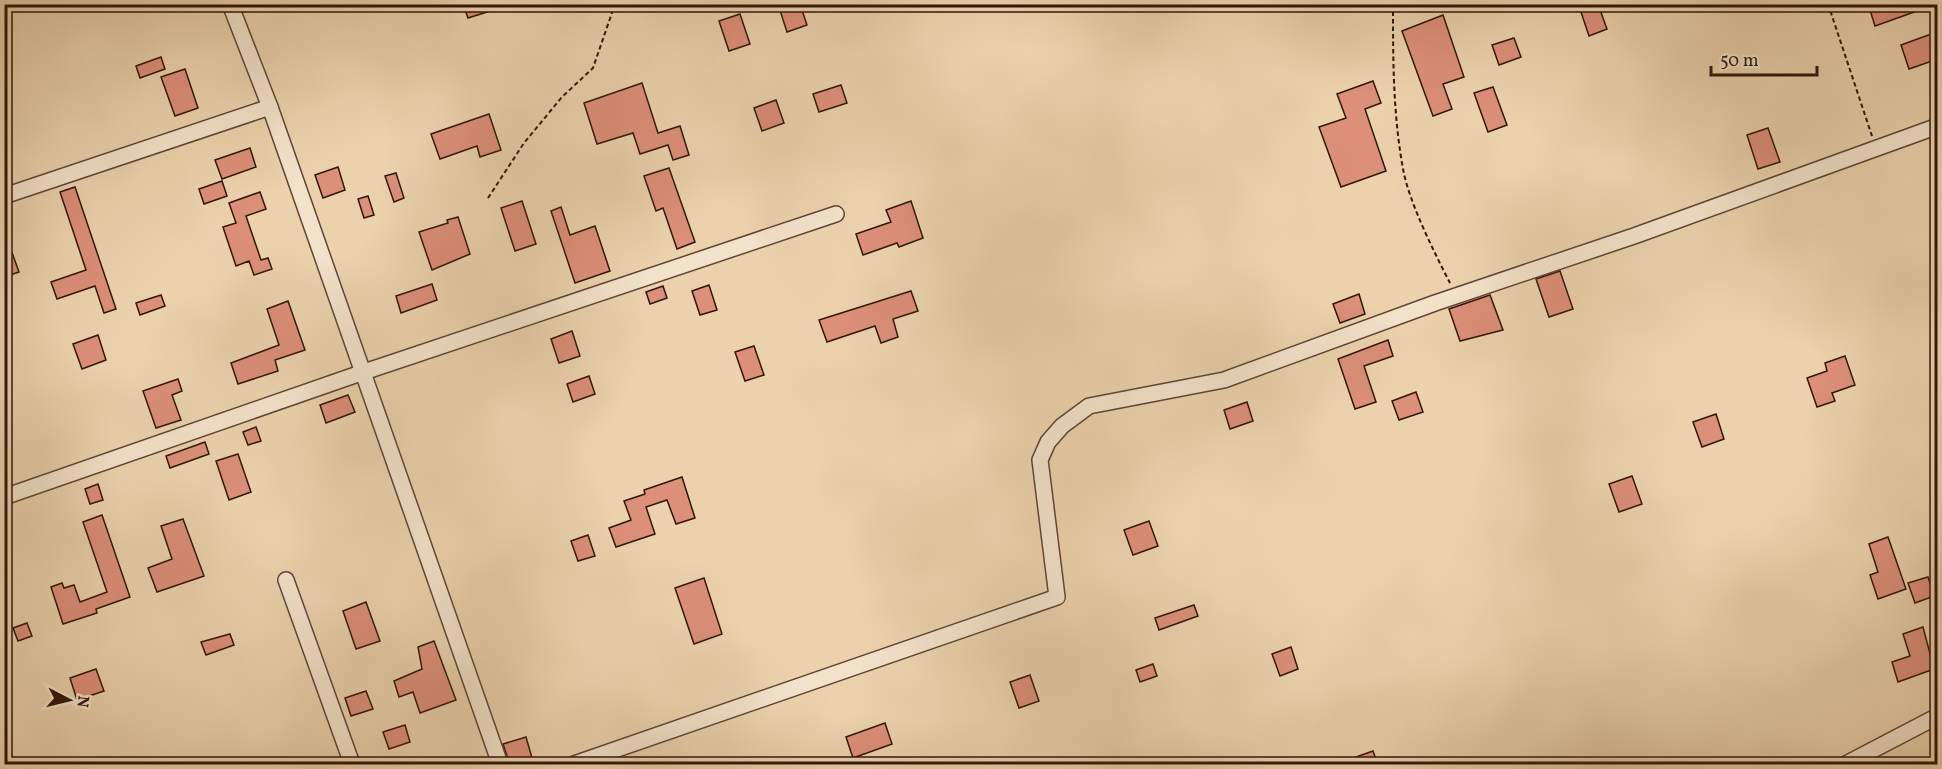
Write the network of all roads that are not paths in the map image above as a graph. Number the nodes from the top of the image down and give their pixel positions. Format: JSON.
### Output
{"nodes":[{"id":1,"x":230,"y":4,"type":"edge"},
{"id":2,"x":270,"y":107,"type":"junction"},
{"id":3,"x":1938,"y":126,"type":"edge"},
{"id":4,"x":4,"y":196,"type":"edge"},
{"id":5,"x":836,"y":214,"type":"dead end"},
{"id":6,"x":361,"y":373,"type":"junction"},
{"id":7,"x":4,"y":497,"type":"edge"},
{"id":8,"x":286,"y":580,"type":"dead end"},
{"id":9,"x":1938,"y":716,"type":"edge"},
{"id":10,"x":352,"y":765,"type":"edge"},
{"id":11,"x":500,"y":765,"type":"edge"},
{"id":12,"x":574,"y":765,"type":"edge"},
{"id":13,"x":1846,"y":765,"type":"edge"}],
"edges":[{"from":1,"to":2,"type":"street"},
{"from":2,"to":4,"type":"street"},
{"from":2,"to":6,"type":"street"},
{"from":3,"to":12,"type":"street"},
{"from":5,"to":6,"type":"street"},
{"from":6,"to":7,"type":"street"},
{"from":6,"to":11,"type":"street"},
{"from":8,"to":10,"type":"street"},
{"from":9,"to":13,"type":"street"}]}
